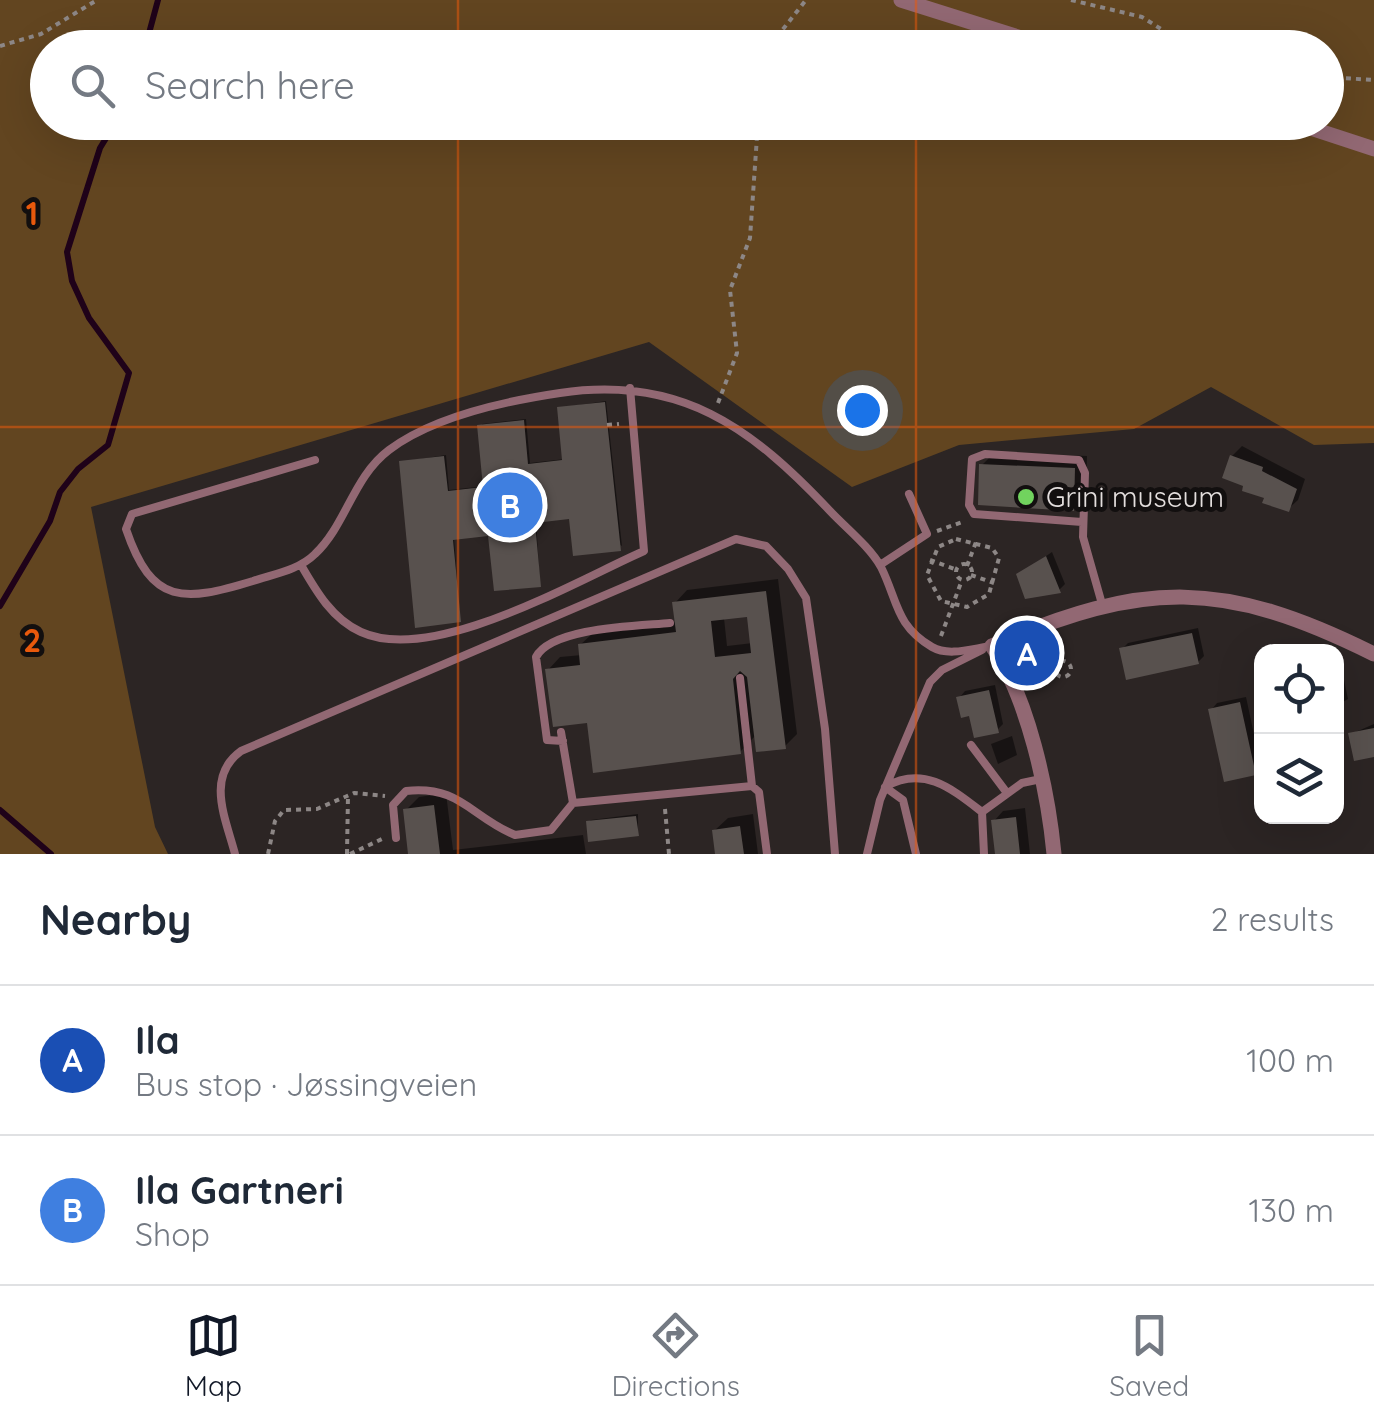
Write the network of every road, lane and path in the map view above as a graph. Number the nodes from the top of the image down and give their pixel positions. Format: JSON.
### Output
{"nodes":[{"id":1,"x":97,"y":0,"type":"edge"},
{"id":2,"x":806,"y":0,"type":"edge"},
{"id":3,"x":901,"y":0,"type":"edge"},
{"id":4,"x":1071,"y":0,"type":"edge"},
{"id":5,"x":48,"y":30,"type":"edge"},
{"id":6,"x":782,"y":30,"type":"edge"},
{"id":7,"x":996,"y":30,"type":"edge"},
{"id":8,"x":1163,"y":30,"type":"edge"},
{"id":9,"x":30,"y":37,"type":"edge"},
{"id":10,"x":0,"y":46,"type":"edge"},
{"id":11,"x":1344,"y":78,"type":"edge"},
{"id":12,"x":1374,"y":80,"type":"edge"},
{"id":13,"x":1344,"y":138,"type":"edge"},
{"id":14,"x":757,"y":140,"type":"edge"},
{"id":15,"x":1374,"y":148,"type":"edge"},
{"id":16,"x":630,"y":388,"type":"junction"},
{"id":17,"x":712,"y":416,"type":"junction"},
{"id":18,"x":315,"y":460,"type":"dead end"},
{"id":19,"x":909,"y":494,"type":"dead end"},
{"id":20,"x":981,"y":516,"type":"junction"},
{"id":21,"x":1082,"y":522,"type":"junction"},
{"id":22,"x":928,"y":534,"type":"junction"},
{"id":23,"x":976,"y":542,"type":"junction"},
{"id":24,"x":930,"y":560,"type":"junction"},
{"id":25,"x":300,"y":564,"type":"junction"},
{"id":26,"x":880,"y":565,"type":"junction"},
{"id":27,"x":967,"y":566,"type":"junction"},
{"id":28,"x":957,"y":570,"type":"junction"},
{"id":29,"x":972,"y":574,"type":"junction"},
{"id":30,"x":962,"y":580,"type":"junction"},
{"id":31,"x":994,"y":583,"type":"junction"},
{"id":32,"x":1102,"y":604,"type":"junction"},
{"id":33,"x":952,"y":606,"type":"junction"},
{"id":34,"x":670,"y":622,"type":"dead end"},
{"id":35,"x":992,"y":646,"type":"junction"},
{"id":36,"x":937,"y":649,"type":"junction"},
{"id":37,"x":1374,"y":654,"type":"edge"},
{"id":38,"x":1056,"y":670,"type":"dead end"},
{"id":39,"x":740,"y":678,"type":"dead end"},
{"id":40,"x":1012,"y":678,"type":"junction"},
{"id":41,"x":971,"y":745,"type":"dead end"},
{"id":42,"x":1041,"y":779,"type":"junction"},
{"id":43,"x":752,"y":786,"type":"junction"},
{"id":44,"x":884,"y":788,"type":"junction"},
{"id":45,"x":348,"y":794,"type":"junction"},
{"id":46,"x":1007,"y":794,"type":"junction"},
{"id":47,"x":663,"y":796,"type":"junction"},
{"id":48,"x":394,"y":800,"type":"junction"},
{"id":49,"x":573,"y":802,"type":"junction"},
{"id":50,"x":982,"y":812,"type":"junction"},
{"id":51,"x":396,"y":835,"type":"joint"},
{"id":52,"x":234,"y":854,"type":"edge"},
{"id":53,"x":268,"y":854,"type":"edge"},
{"id":54,"x":349,"y":854,"type":"edge"},
{"id":55,"x":670,"y":854,"type":"edge"},
{"id":56,"x":767,"y":854,"type":"edge"},
{"id":57,"x":835,"y":854,"type":"edge"},
{"id":58,"x":868,"y":854,"type":"edge"},
{"id":59,"x":916,"y":854,"type":"edge"},
{"id":60,"x":984,"y":854,"type":"edge"},
{"id":61,"x":1054,"y":854,"type":"edge"}],
"edges":[{"from":1,"to":5,"type":"path"},
{"from":2,"to":6,"type":"path"},
{"from":3,"to":7,"type":"street"},
{"from":4,"to":8,"type":"path"},
{"from":9,"to":10,"type":"path"},
{"from":11,"to":12,"type":"path"},
{"from":13,"to":15,"type":"street"},
{"from":14,"to":17,"type":"path"},
{"from":16,"to":17,"type":"lane"},
{"from":16,"to":25,"type":"lane"},
{"from":16,"to":25,"type":"lane"},
{"from":17,"to":26,"type":"lane"},
{"from":18,"to":25,"type":"lane"},
{"from":19,"to":22,"type":"lane"},
{"from":20,"to":21,"type":"lane"},
{"from":20,"to":21,"type":"lane"},
{"from":20,"to":22,"type":"path"},
{"from":21,"to":32,"type":"lane"},
{"from":22,"to":26,"type":"lane"},
{"from":23,"to":24,"type":"path"},
{"from":23,"to":27,"type":"path"},
{"from":23,"to":31,"type":"path"},
{"from":24,"to":28,"type":"path"},
{"from":24,"to":33,"type":"path"},
{"from":26,"to":36,"type":"lane"},
{"from":27,"to":28,"type":"path"},
{"from":27,"to":29,"type":"path"},
{"from":28,"to":30,"type":"path"},
{"from":29,"to":30,"type":"path"},
{"from":29,"to":31,"type":"path"},
{"from":30,"to":33,"type":"path"},
{"from":31,"to":33,"type":"path"},
{"from":32,"to":35,"type":"street"},
{"from":32,"to":37,"type":"street"},
{"from":33,"to":36,"type":"path"},
{"from":34,"to":49,"type":"lane"},
{"from":35,"to":36,"type":"lane"},
{"from":35,"to":40,"type":"street"},
{"from":35,"to":44,"type":"lane"},
{"from":38,"to":40,"type":"path"},
{"from":39,"to":43,"type":"lane"},
{"from":40,"to":42,"type":"street"},
{"from":41,"to":46,"type":"lane"},
{"from":42,"to":46,"type":"lane"},
{"from":42,"to":61,"type":"street"},
{"from":43,"to":47,"type":"lane"},
{"from":43,"to":56,"type":"lane"},
{"from":44,"to":50,"type":"lane"},
{"from":44,"to":58,"type":"lane"},
{"from":44,"to":59,"type":"lane"},
{"from":45,"to":48,"type":"path"},
{"from":45,"to":53,"type":"path"},
{"from":45,"to":54,"type":"path"},
{"from":46,"to":50,"type":"lane"},
{"from":47,"to":49,"type":"lane"},
{"from":47,"to":55,"type":"path"},
{"from":48,"to":49,"type":"lane"},
{"from":48,"to":51,"type":"lane"},
{"from":50,"to":60,"type":"lane"},
{"from":51,"to":54,"type":"path"},
{"from":52,"to":57,"type":"lane"}]}
